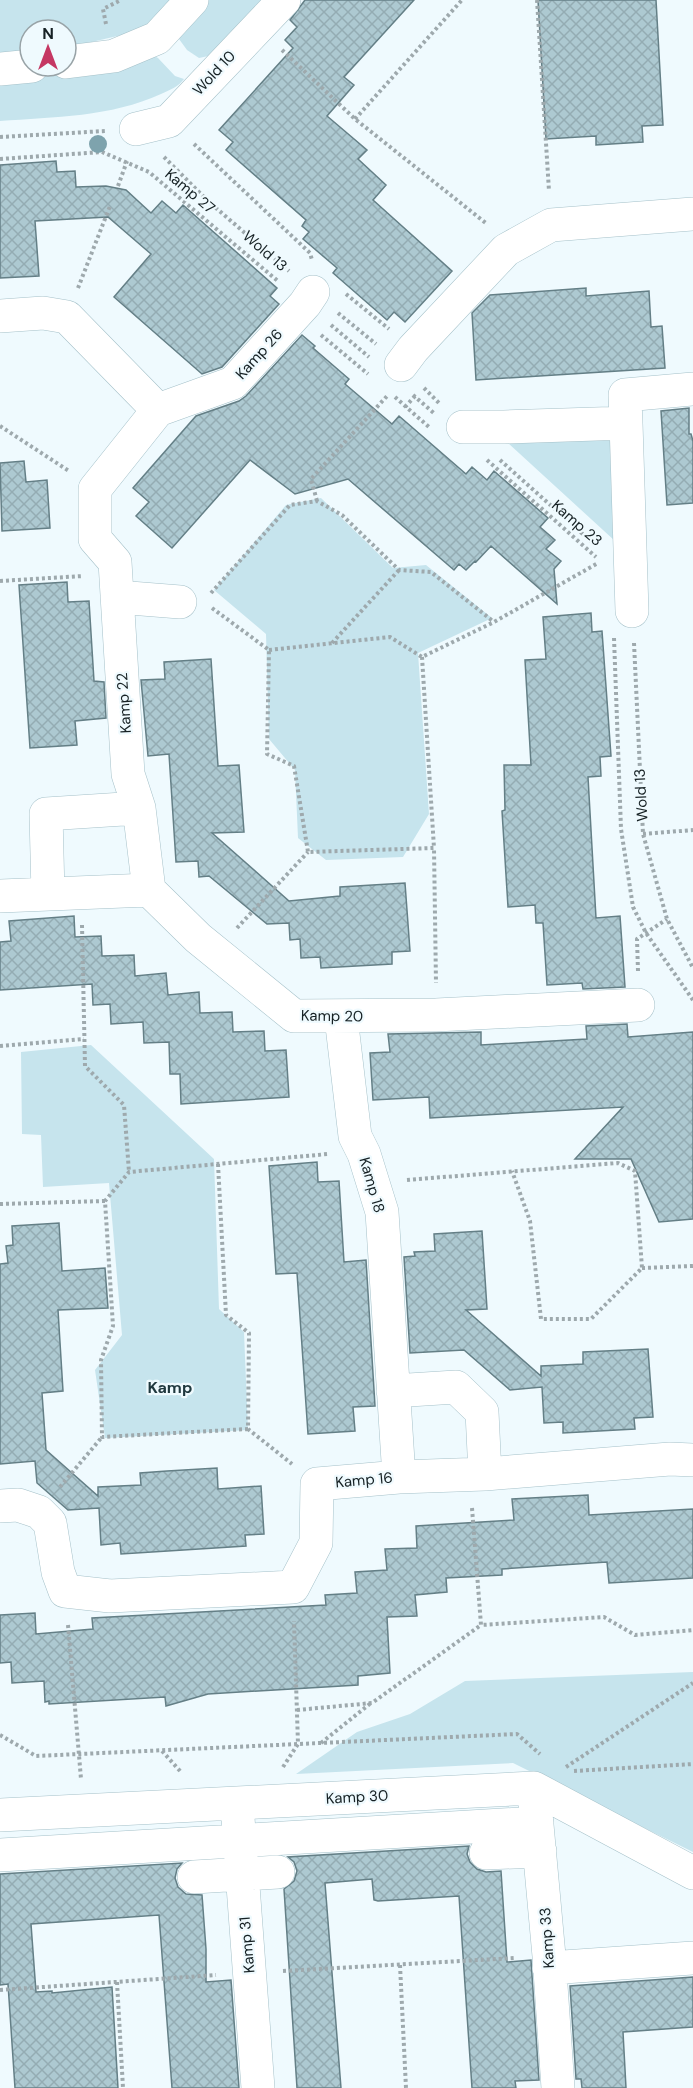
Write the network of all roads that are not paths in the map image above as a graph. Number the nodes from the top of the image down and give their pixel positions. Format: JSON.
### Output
{"nodes":[{"id":1,"x":192,"y":0,"type":"edge"},
{"id":2,"x":284,"y":0,"type":"edge"},
{"id":3,"x":78,"y":61,"type":"edge"},
{"id":4,"x":18,"y":67,"type":"edge"},
{"id":5,"x":0,"y":69,"type":"edge"},
{"id":6,"x":136,"y":129,"type":"road end"},
{"id":7,"x":693,"y":214,"type":"edge"},
{"id":8,"x":309,"y":299,"type":"road end"},
{"id":9,"x":0,"y":316,"type":"edge"},
{"id":10,"x":395,"y":370,"type":"road end"},
{"id":11,"x":693,"y":389,"type":"edge"},
{"id":12,"x":158,"y":410,"type":"junction"},
{"id":13,"x":452,"y":423,"type":"road end"},
{"id":14,"x":626,"y":423,"type":"junction"},
{"id":15,"x":117,"y":586,"type":"junction"},
{"id":16,"x":192,"y":602,"type":"road end"},
{"id":17,"x":623,"y":623,"type":"road end"},
{"id":18,"x":139,"y":808,"type":"junction"},
{"id":19,"x":149,"y":890,"type":"junction"},
{"id":20,"x":48,"y":894,"type":"junction"},
{"id":21,"x":0,"y":896,"type":"edge"},
{"id":22,"x":623,"y":1005,"type":"road end"},
{"id":23,"x":341,"y":1017,"type":"junction"},
{"id":24,"x":393,"y":1391,"type":"junction"},
{"id":25,"x":693,"y":1460,"type":"edge"},
{"id":26,"x":477,"y":1474,"type":"junction"},
{"id":27,"x":399,"y":1477,"type":"junction"},
{"id":28,"x":0,"y":1506,"type":"edge"},
{"id":29,"x":534,"y":1788,"type":"junction"},
{"id":30,"x":248,"y":1802,"type":"junction"},
{"id":31,"x":0,"y":1815,"type":"edge"},
{"id":32,"x":538,"y":1837,"type":"junction"},
{"id":33,"x":239,"y":1839,"type":"junction"},
{"id":34,"x":0,"y":1855,"type":"edge"},
{"id":35,"x":0,"y":1870,"type":"edge"},
{"id":36,"x":693,"y":1873,"type":"edge"},
{"id":37,"x":241,"y":1874,"type":"junction"},
{"id":38,"x":693,"y":1958,"type":"edge"},
{"id":39,"x":693,"y":1970,"type":"edge"},
{"id":40,"x":563,"y":1987,"type":"junction"},
{"id":41,"x":258,"y":2088,"type":"edge"},
{"id":42,"x":558,"y":2088,"type":"edge"}],
"edges":[{"from":1,"to":3,"type":"street"},
{"from":2,"to":6,"type":"street","name":"Wold 10"},
{"from":4,"to":5,"type":"street"},
{"from":7,"to":10,"type":"street"},
{"from":8,"to":12,"type":"street","name":"Kamp 26"},
{"from":9,"to":12,"type":"street"},
{"from":11,"to":14,"type":"street"},
{"from":12,"to":15,"type":"street","name":"Kamp 22"},
{"from":13,"to":14,"type":"street"},
{"from":14,"to":17,"type":"street"},
{"from":15,"to":16,"type":"street"},
{"from":15,"to":18,"type":"street","name":"Kamp 22"},
{"from":18,"to":19,"type":"street","name":"Kamp 22"},
{"from":18,"to":20,"type":"street"},
{"from":19,"to":20,"type":"street"},
{"from":19,"to":23,"type":"street","name":"Kamp 20"},
{"from":20,"to":21,"type":"street"},
{"from":22,"to":23,"type":"street","name":"Kamp 20"},
{"from":23,"to":24,"type":"street","name":"Kamp 18"},
{"from":24,"to":26,"type":"street"},
{"from":24,"to":27,"type":"street","name":"Kamp 18"},
{"from":25,"to":26,"type":"street","name":"Kamp 16"},
{"from":26,"to":27,"type":"street","name":"Kamp 16"},
{"from":27,"to":28,"type":"street","name":"Kamp 16"},
{"from":29,"to":30,"type":"street","name":"Kamp 30"},
{"from":29,"to":32,"type":"street","name":"Kamp 33"},
{"from":29,"to":36,"type":"street"},
{"from":30,"to":31,"type":"street","name":"Kamp 30"},
{"from":30,"to":33,"type":"street","name":"Kamp 31"},
{"from":32,"to":33,"type":"street"},
{"from":32,"to":37,"type":"street"},
{"from":32,"to":40,"type":"street","name":"Kamp 33"},
{"from":33,"to":34,"type":"street"},
{"from":33,"to":37,"type":"street","name":"Kamp 31"},
{"from":35,"to":37,"type":"street"},
{"from":37,"to":41,"type":"street","name":"Kamp 31"},
{"from":38,"to":40,"type":"street"},
{"from":39,"to":40,"type":"street"},
{"from":40,"to":42,"type":"street","name":"Kamp 33"}]}
